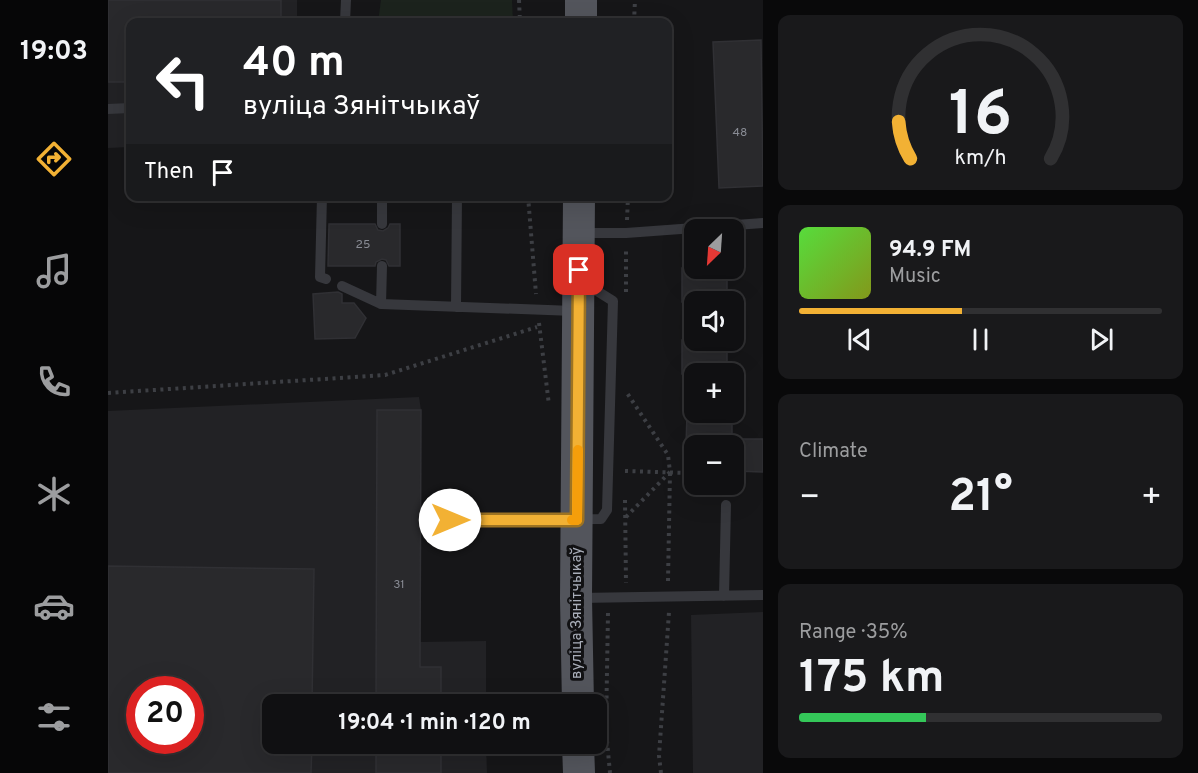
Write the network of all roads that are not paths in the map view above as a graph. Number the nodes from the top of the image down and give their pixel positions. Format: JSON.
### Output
{"nodes":[{"id":1,"x":346,"y":0,"type":"edge"},
{"id":2,"x":581,"y":0,"type":"edge"},
{"id":3,"x":345,"y":18,"type":"edge"},
{"id":4,"x":581,"y":18,"type":"edge"},
{"id":5,"x":126,"y":108,"type":"edge"},
{"id":6,"x":108,"y":109,"type":"edge"},
{"id":7,"x":322,"y":201,"type":"edge"},
{"id":8,"x":382,"y":201,"type":"edge"},
{"id":9,"x":457,"y":201,"type":"edge"},
{"id":10,"x":579,"y":201,"type":"edge"},
{"id":11,"x":763,"y":223,"type":"edge"},
{"id":12,"x":382,"y":224,"type":"dead end"},
{"id":13,"x":579,"y":234,"type":"junction"},
{"id":14,"x":382,"y":266,"type":"dead end"},
{"id":15,"x":326,"y":279,"type":"dead end"},
{"id":16,"x":342,"y":286,"type":"dead end"},
{"id":17,"x":579,"y":300,"type":"junction"},
{"id":18,"x":381,"y":304,"type":"junction"},
{"id":19,"x":456,"y":307,"type":"junction"},
{"id":20,"x":726,"y":505,"type":"dead end"},
{"id":21,"x":450,"y":520,"type":"dead end"},
{"id":22,"x":577,"y":520,"type":"junction"},
{"id":23,"x":724,"y":596,"type":"junction"},
{"id":24,"x":763,"y":596,"type":"edge"},
{"id":25,"x":576,"y":598,"type":"junction"},
{"id":26,"x":578,"y":694,"type":"edge"},
{"id":27,"x":578,"y":754,"type":"edge"},
{"id":28,"x":579,"y":773,"type":"edge"}],
"edges":[{"from":1,"to":3,"type":"lane"},
{"from":2,"to":4,"type":"main road"},
{"from":5,"to":6,"type":"lane"},
{"from":7,"to":15,"type":"lane"},
{"from":8,"to":12,"type":"lane"},
{"from":9,"to":19,"type":"lane"},
{"from":10,"to":13,"type":"main road","name":"вуліца Зянітчыкаў"},
{"from":11,"to":13,"type":"lane"},
{"from":13,"to":17,"type":"main road","name":"вуліца Зянітчыкаў"},
{"from":14,"to":18,"type":"lane"},
{"from":16,"to":18,"type":"lane"},
{"from":17,"to":19,"type":"lane"},
{"from":17,"to":22,"type":"main road","name":"вуліца Зянітчыкаў"},
{"from":18,"to":19,"type":"lane"},
{"from":20,"to":23,"type":"lane"},
{"from":21,"to":22,"type":"lane"},
{"from":22,"to":25,"type":"main road","name":"вуліца Зянітчыкаў"},
{"from":23,"to":24,"type":"lane"},
{"from":23,"to":25,"type":"lane"},
{"from":25,"to":26,"type":"main road","name":"вуліца Зянітчыкаў"},
{"from":27,"to":28,"type":"main road"}]}
